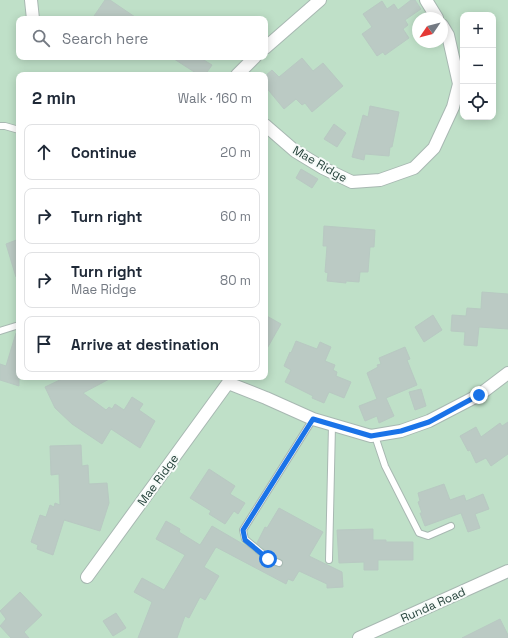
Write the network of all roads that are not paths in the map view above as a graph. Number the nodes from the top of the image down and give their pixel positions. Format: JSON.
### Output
{"nodes":[{"id":1,"x":31,"y":0,"type":"edge"},
{"id":2,"x":320,"y":0,"type":"edge"},
{"id":3,"x":426,"y":0,"type":"edge"},
{"id":4,"x":433,"y":12,"type":"edge"},
{"id":5,"x":34,"y":16,"type":"edge"},
{"id":6,"x":448,"y":35,"type":"edge"},
{"id":7,"x":268,"y":45,"type":"edge"},
{"id":8,"x":252,"y":60,"type":"edge"},
{"id":9,"x":240,"y":72,"type":"edge"},
{"id":10,"x":0,"y":126,"type":"edge"},
{"id":11,"x":268,"y":128,"type":"edge"},
{"id":12,"x":16,"y":129,"type":"edge"},
{"id":13,"x":16,"y":326,"type":"edge"},
{"id":14,"x":0,"y":331,"type":"edge"},
{"id":15,"x":508,"y":373,"type":"edge"},
{"id":16,"x":225,"y":380,"type":"edge"},
{"id":17,"x":313,"y":419,"type":"junction"},
{"id":18,"x":332,"y":425,"type":"junction"},
{"id":19,"x":375,"y":436,"type":"junction"},
{"id":20,"x":451,"y":526,"type":"dead end"},
{"id":21,"x":330,"y":560,"type":"dead end"},
{"id":22,"x":279,"y":563,"type":"dead end"},
{"id":23,"x":508,"y":571,"type":"edge"},
{"id":24,"x":87,"y":577,"type":"dead end"},
{"id":25,"x":359,"y":638,"type":"edge"}],
"edges":[{"from":1,"to":5,"type":"street"},
{"from":2,"to":7,"type":"street"},
{"from":3,"to":4,"type":"street"},
{"from":6,"to":11,"type":"street","name":"Mae Ridge"},
{"from":8,"to":9,"type":"street"},
{"from":10,"to":12,"type":"lane"},
{"from":13,"to":14,"type":"lane"},
{"from":15,"to":19,"type":"street","name":"Mae Ridge"},
{"from":16,"to":17,"type":"street","name":"Mae Ridge"},
{"from":16,"to":24,"type":"street","name":"Mae Ridge"},
{"from":17,"to":18,"type":"street","name":"Mae Ridge"},
{"from":17,"to":22,"type":"lane"},
{"from":18,"to":19,"type":"street","name":"Mae Ridge"},
{"from":18,"to":21,"type":"lane"},
{"from":19,"to":20,"type":"lane"},
{"from":23,"to":25,"type":"street","name":"Runda Road"}]}
